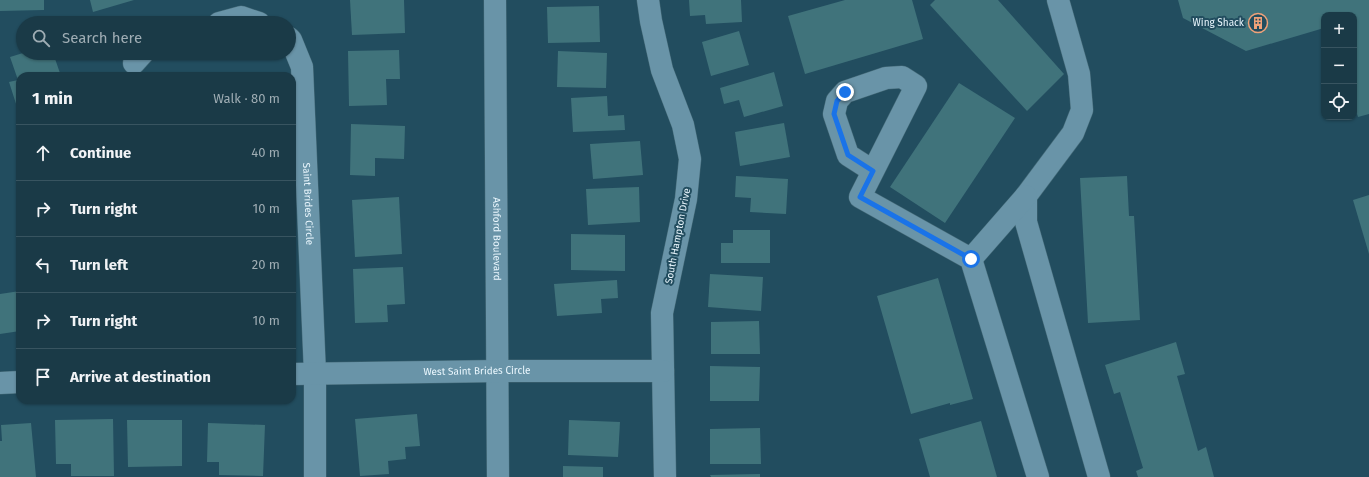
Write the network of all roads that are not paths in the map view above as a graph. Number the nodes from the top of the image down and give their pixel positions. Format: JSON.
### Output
{"nodes":[{"id":1,"x":495,"y":0,"type":"edge"},
{"id":2,"x":648,"y":0,"type":"edge"},
{"id":3,"x":1058,"y":0,"type":"edge"},
{"id":4,"x":296,"y":52,"type":"edge"},
{"id":5,"x":873,"y":171,"type":"dead end"},
{"id":6,"x":1026,"y":196,"type":"junction"},
{"id":7,"x":971,"y":259,"type":"junction"},
{"id":8,"x":499,"y":371,"type":"junction"},
{"id":9,"x":663,"y":371,"type":"junction"},
{"id":10,"x":296,"y":374,"type":"edge"},
{"id":11,"x":315,"y":374,"type":"junction"},
{"id":12,"x":16,"y":382,"type":"edge"},
{"id":13,"x":0,"y":384,"type":"edge"},
{"id":14,"x":315,"y":477,"type":"edge"},
{"id":15,"x":498,"y":477,"type":"edge"},
{"id":16,"x":665,"y":477,"type":"edge"},
{"id":17,"x":1038,"y":477,"type":"edge"},
{"id":18,"x":1099,"y":477,"type":"edge"}],
"edges":[{"from":1,"to":8,"type":"street","name":"Ashford Boulevard"},
{"from":2,"to":9,"type":"street","name":"South Hampton Drive"},
{"from":3,"to":6,"type":"street"},
{"from":4,"to":11,"type":"street","name":"Saint Brides Circle"},
{"from":5,"to":7,"type":"street"},
{"from":6,"to":7,"type":"street"},
{"from":6,"to":18,"type":"street"},
{"from":7,"to":17,"type":"street"},
{"from":8,"to":9,"type":"street","name":"West Saint Brides Circle"},
{"from":8,"to":11,"type":"street","name":"West Saint Brides Circle"},
{"from":8,"to":15,"type":"street","name":"Ashford Boulevard"},
{"from":9,"to":16,"type":"street","name":"South Hampton Drive"},
{"from":10,"to":11,"type":"street","name":"West Saint Brides Circle"},
{"from":11,"to":14,"type":"street","name":"Saint Brides Circle"},
{"from":12,"to":13,"type":"street"}]}
